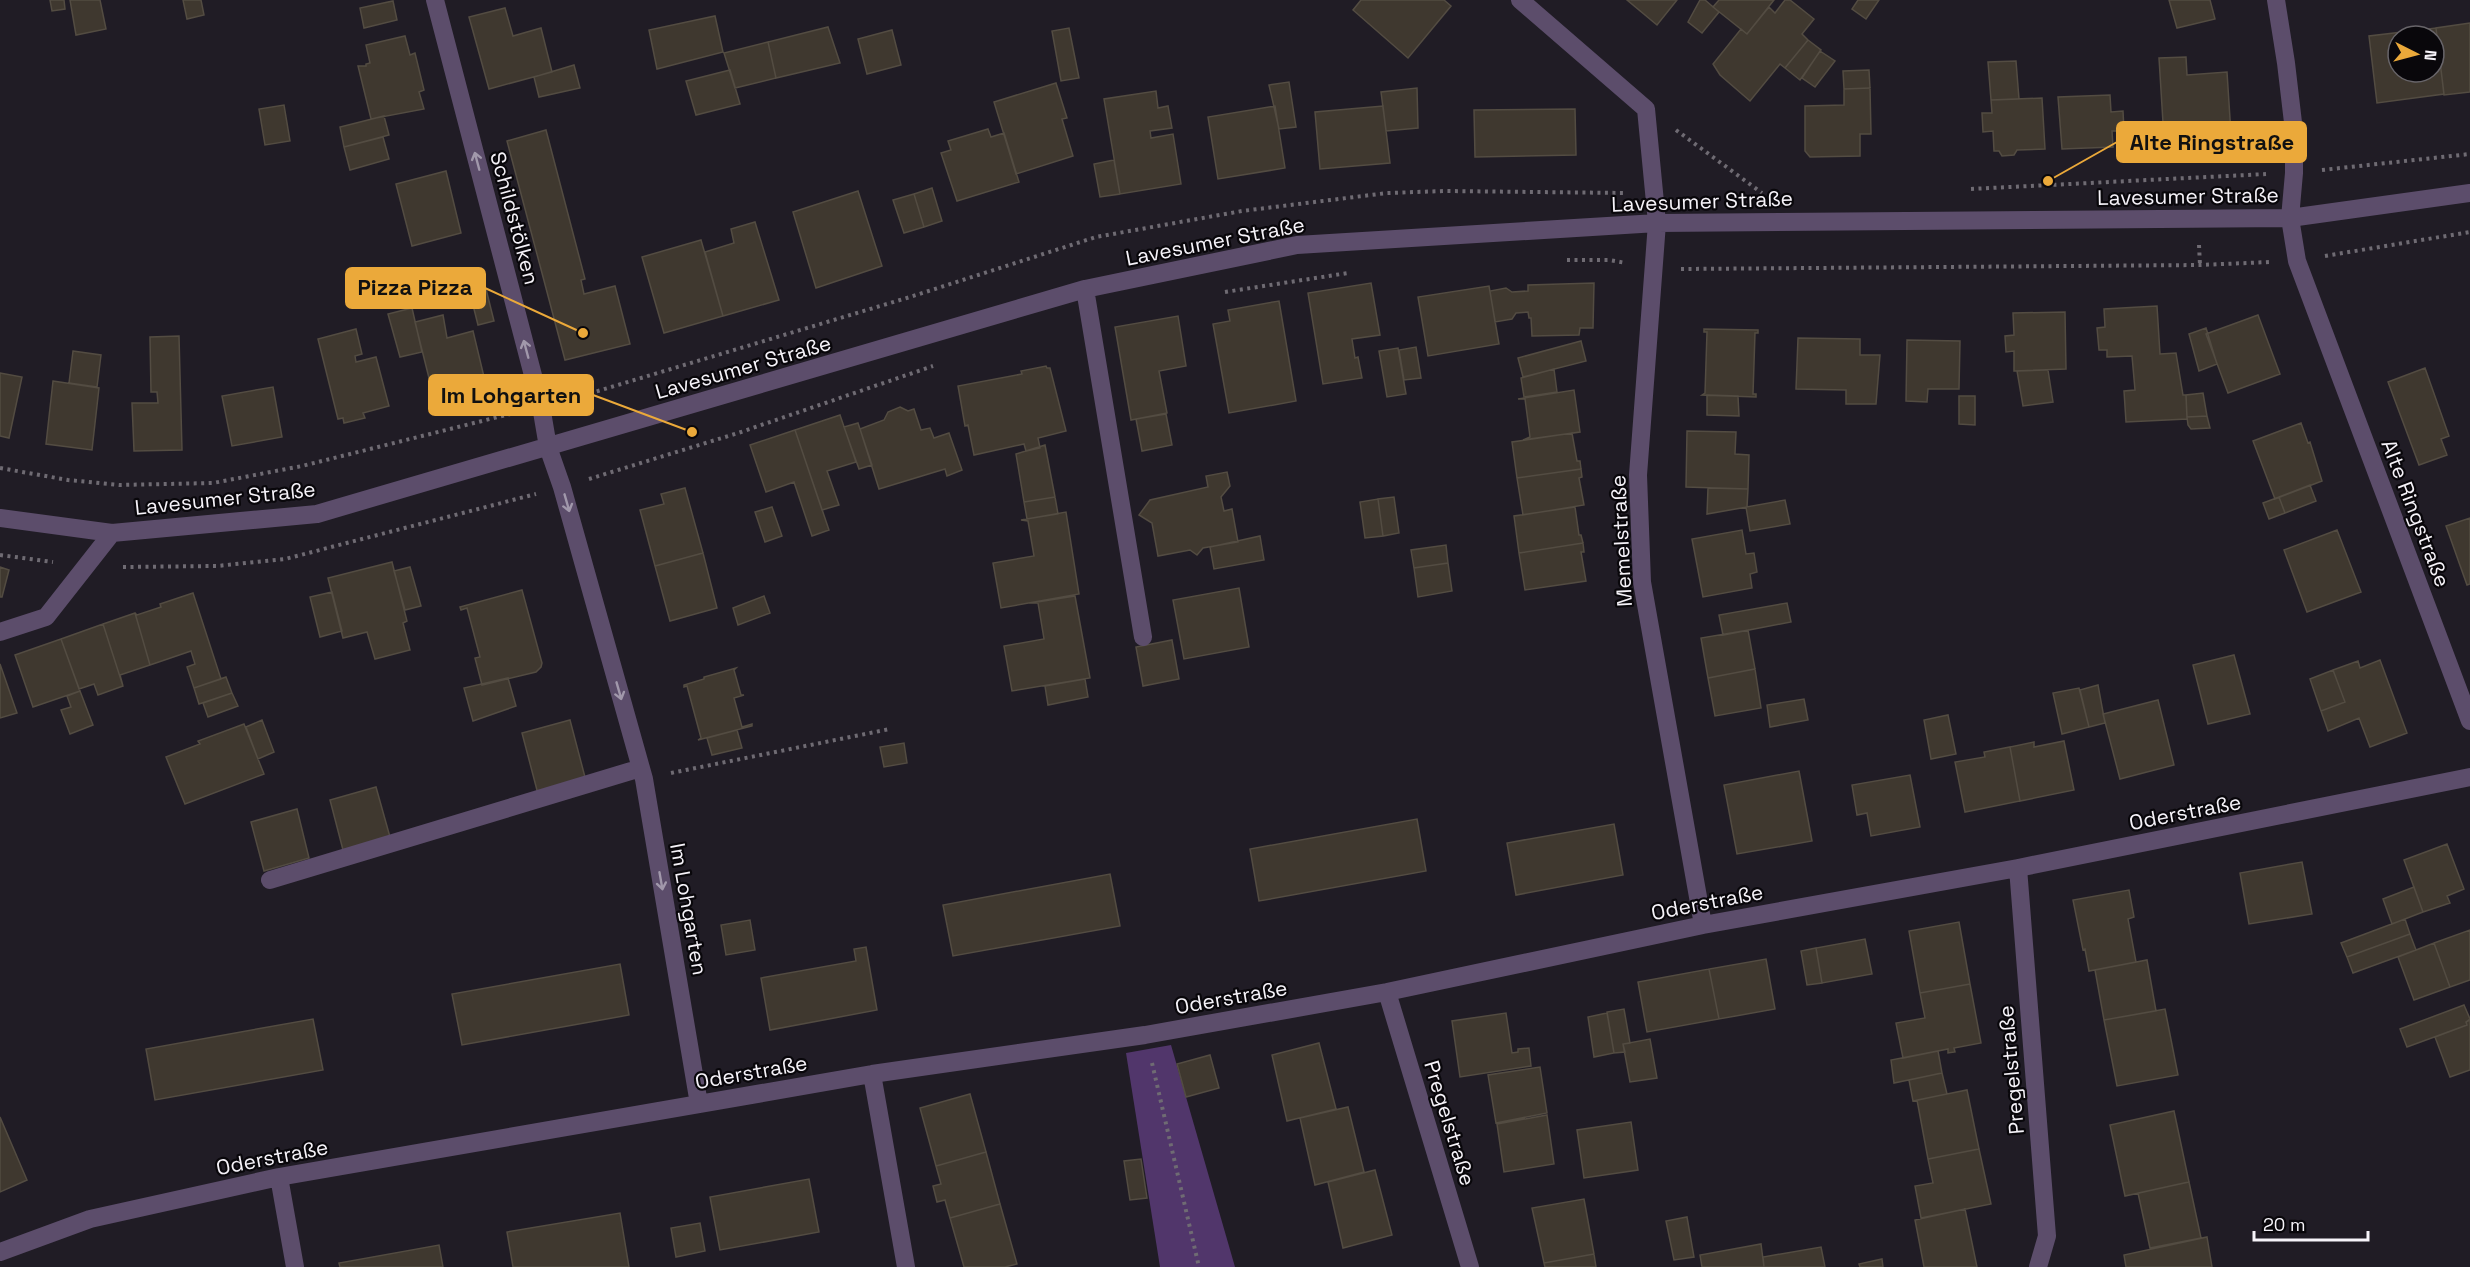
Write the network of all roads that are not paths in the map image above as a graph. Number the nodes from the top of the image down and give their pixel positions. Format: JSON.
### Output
{"nodes":[{"id":1,"x":435,"y":0,"type":"edge"},
{"id":2,"x":1520,"y":0,"type":"edge"},
{"id":3,"x":2276,"y":0,"type":"edge"},
{"id":4,"x":2470,"y":193,"type":"edge"},
{"id":5,"x":2290,"y":218,"type":"junction"},
{"id":6,"x":1657,"y":223,"type":"junction"},
{"id":7,"x":1085,"y":290,"type":"junction"},
{"id":8,"x":548,"y":447,"type":"junction"},
{"id":9,"x":0,"y":518,"type":"edge"},
{"id":10,"x":112,"y":533,"type":"junction"},
{"id":11,"x":0,"y":632,"type":"edge"},
{"id":12,"x":1143,"y":637,"type":"dead end"},
{"id":13,"x":2470,"y":721,"type":"edge"},
{"id":14,"x":642,"y":774,"type":"junction"},
{"id":15,"x":2470,"y":777,"type":"edge"},
{"id":16,"x":2018,"y":868,"type":"junction"},
{"id":17,"x":270,"y":880,"type":"dead end"},
{"id":18,"x":1703,"y":925,"type":"junction"},
{"id":19,"x":1388,"y":992,"type":"junction"},
{"id":20,"x":872,"y":1074,"type":"junction"},
{"id":21,"x":699,"y":1104,"type":"junction"},
{"id":22,"x":279,"y":1177,"type":"junction"},
{"id":23,"x":0,"y":1252,"type":"edge"},
{"id":24,"x":295,"y":1267,"type":"edge"},
{"id":25,"x":906,"y":1267,"type":"edge"},
{"id":26,"x":1470,"y":1267,"type":"edge"},
{"id":27,"x":2038,"y":1267,"type":"edge"}],
"edges":[{"from":8,"to":1,"type":"street","name":"Schildstölken","one_way":true},
{"from":2,"to":6,"type":"street","name":"Memelstraße"},
{"from":3,"to":5,"type":"street","name":"Alte Ringstraße"},
{"from":4,"to":5,"type":"street","name":"Lavesumer Straße"},
{"from":5,"to":6,"type":"street","name":"Lavesumer Straße"},
{"from":5,"to":13,"type":"street","name":"Alte Ringstraße"},
{"from":6,"to":7,"type":"street","name":"Lavesumer Straße"},
{"from":6,"to":18,"type":"street","name":"Memelstraße"},
{"from":7,"to":8,"type":"street","name":"Lavesumer Straße"},
{"from":7,"to":12,"type":"street"},
{"from":8,"to":10,"type":"street","name":"Lavesumer Straße"},
{"from":8,"to":14,"type":"street","name":"Im Lohgarten","one_way":true},
{"from":9,"to":10,"type":"street","name":"Lavesumer Straße"},
{"from":10,"to":11,"type":"street"},
{"from":14,"to":17,"type":"street"},
{"from":14,"to":21,"type":"street","name":"Im Lohgarten","one_way":true},
{"from":15,"to":16,"type":"street","name":"Oderstraße"},
{"from":16,"to":18,"type":"street","name":"Oderstraße"},
{"from":16,"to":27,"type":"street","name":"Pregelstraße"},
{"from":18,"to":19,"type":"street","name":"Oderstraße"},
{"from":19,"to":20,"type":"street","name":"Oderstraße"},
{"from":19,"to":26,"type":"street","name":"Pregelstraße"},
{"from":20,"to":21,"type":"street","name":"Oderstraße"},
{"from":20,"to":25,"type":"street"},
{"from":21,"to":22,"type":"street","name":"Oderstraße"},
{"from":22,"to":23,"type":"street","name":"Oderstraße"},
{"from":22,"to":24,"type":"street"}]}
